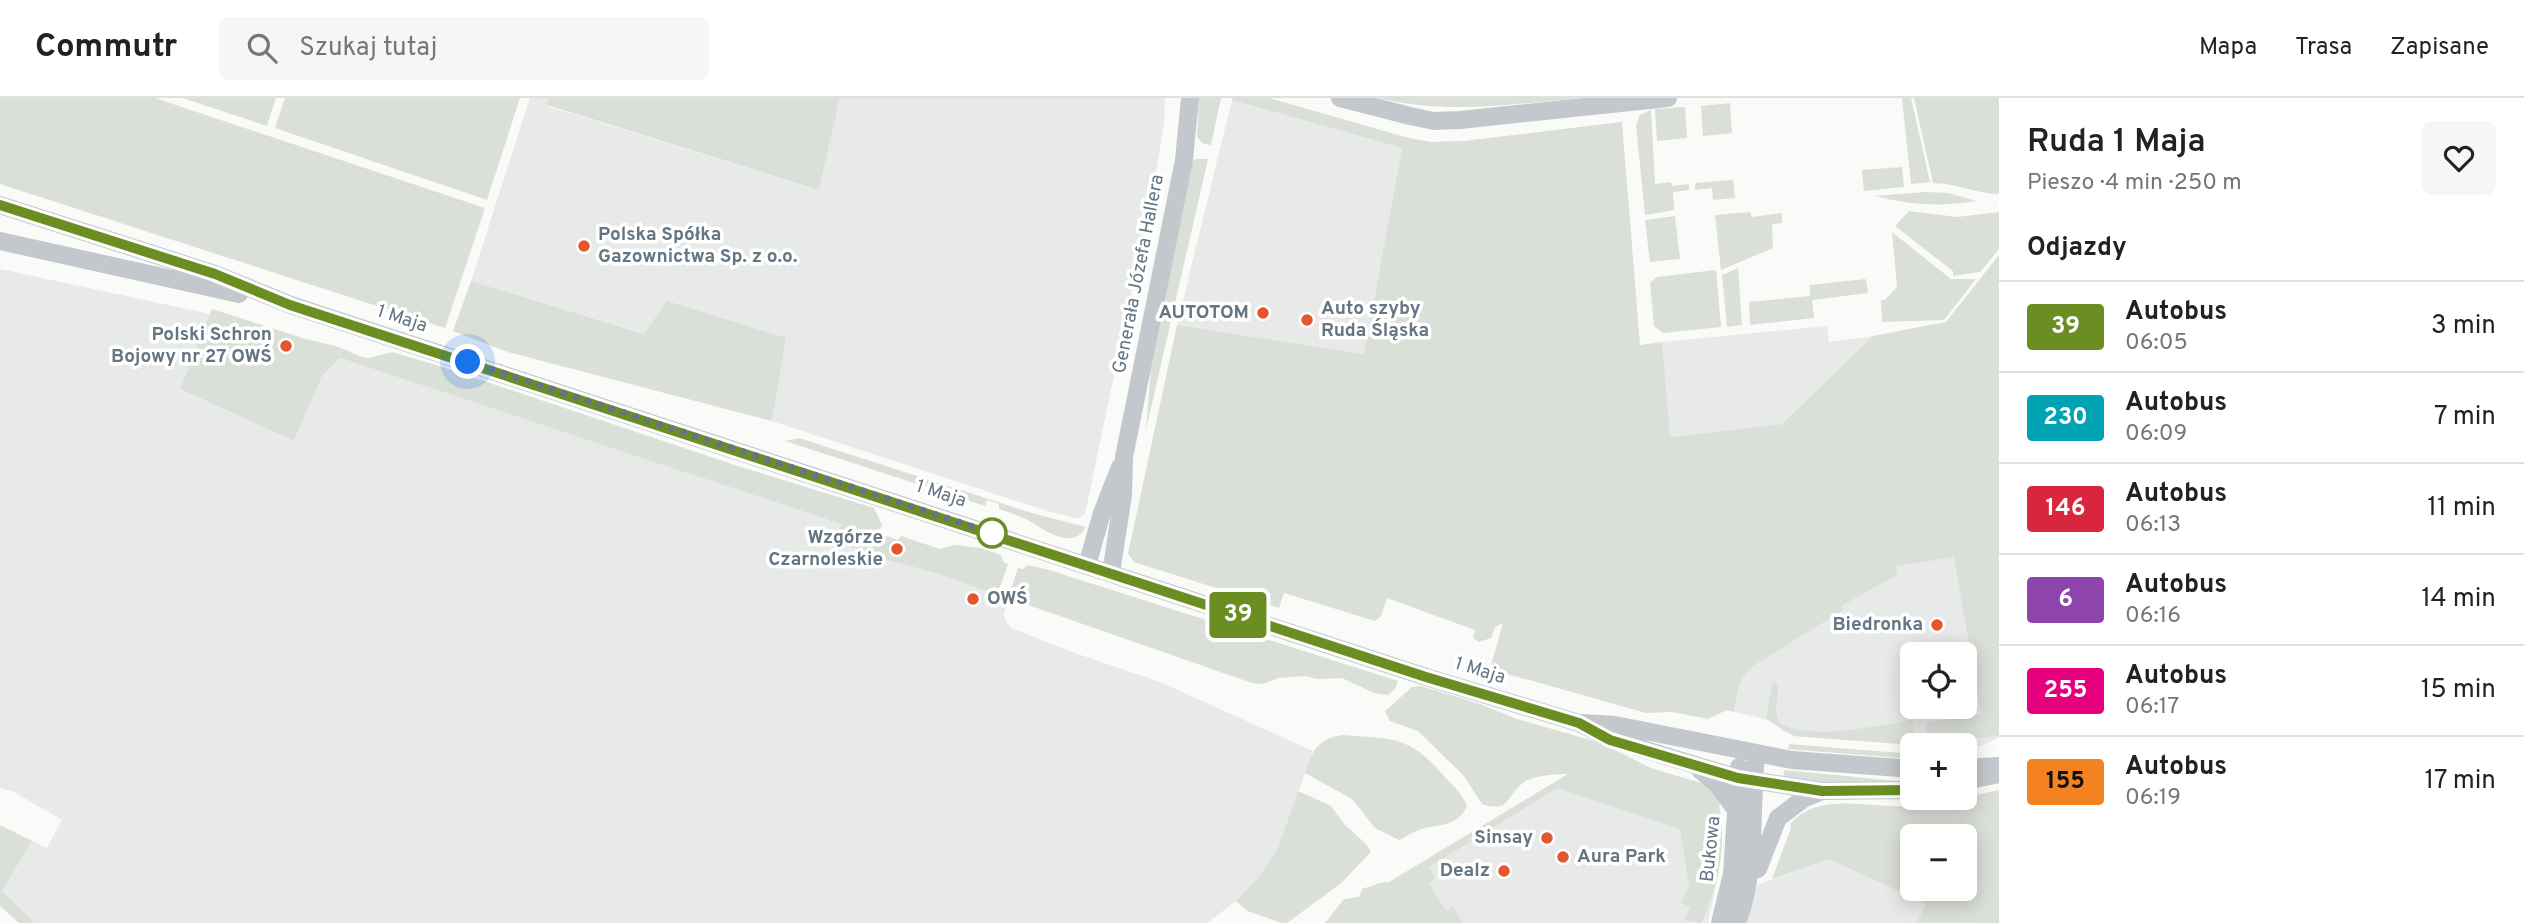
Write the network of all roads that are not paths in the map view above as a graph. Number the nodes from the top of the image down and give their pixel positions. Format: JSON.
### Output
{"nodes":[{"id":1,"x":1190,"y":98,"type":"edge"},
{"id":2,"x":1340,"y":98,"type":"edge"},
{"id":3,"x":1668,"y":98,"type":"edge"},
{"id":4,"x":0,"y":205,"type":"edge"},
{"id":5,"x":0,"y":241,"type":"edge"},
{"id":6,"x":290,"y":305,"type":"junction"},
{"id":7,"x":1124,"y":457,"type":"junction"},
{"id":8,"x":1087,"y":565,"type":"junction"},
{"id":9,"x":1111,"y":573,"type":"junction"},
{"id":10,"x":1579,"y":723,"type":"junction"},
{"id":11,"x":1748,"y":753,"type":"junction"},
{"id":12,"x":1694,"y":766,"type":"junction"},
{"id":13,"x":1999,"y":766,"type":"edge"},
{"id":14,"x":1977,"y":767,"type":"edge"},
{"id":15,"x":1900,"y":768,"type":"edge"},
{"id":16,"x":1999,"y":774,"type":"edge"},
{"id":17,"x":1977,"y":779,"type":"edge"},
{"id":18,"x":1746,"y":780,"type":"junction"},
{"id":19,"x":1900,"y":790,"type":"edge"},
{"id":20,"x":1822,"y":791,"type":"junction"},
{"id":21,"x":1736,"y":810,"type":"junction"},
{"id":22,"x":1744,"y":905,"type":"junction"},
{"id":23,"x":1720,"y":923,"type":"edge"},
{"id":24,"x":1737,"y":923,"type":"edge"}],
"edges":[{"from":1,"to":7,"type":"street","name":"Generała Józefa Hallera"},
{"from":2,"to":3,"type":"street"},
{"from":4,"to":6,"type":"street","name":"1 Maja"},
{"from":5,"to":6,"type":"street","name":"1 Maja"},
{"from":6,"to":8,"type":"street","name":"1 Maja"},
{"from":7,"to":8,"type":"street","name":"Generała Józefa Hallera"},
{"from":7,"to":9,"type":"street","name":"Generała Józefa Hallera"},
{"from":8,"to":9,"type":"street","name":"1 Maja"},
{"from":9,"to":10,"type":"street","name":"1 Maja"},
{"from":10,"to":11,"type":"street","name":"1 Maja"},
{"from":10,"to":12,"type":"street","name":"1 Maja"},
{"from":11,"to":15,"type":"street","name":"1 Maja"},
{"from":11,"to":18,"type":"street"},
{"from":12,"to":18,"type":"street","name":"1 Maja"},
{"from":12,"to":21,"type":"street"},
{"from":13,"to":14,"type":"street"},
{"from":16,"to":17,"type":"street"},
{"from":18,"to":20,"type":"street","name":"1 Maja"},
{"from":18,"to":21,"type":"street","name":"Bukowa"},
{"from":18,"to":22,"type":"street","name":"Bukowa"},
{"from":19,"to":20,"type":"street","name":"1 Maja"},
{"from":20,"to":22,"type":"street"},
{"from":21,"to":23,"type":"street","name":"Bukowa"},
{"from":22,"to":24,"type":"street","name":"Bukowa"}]}
